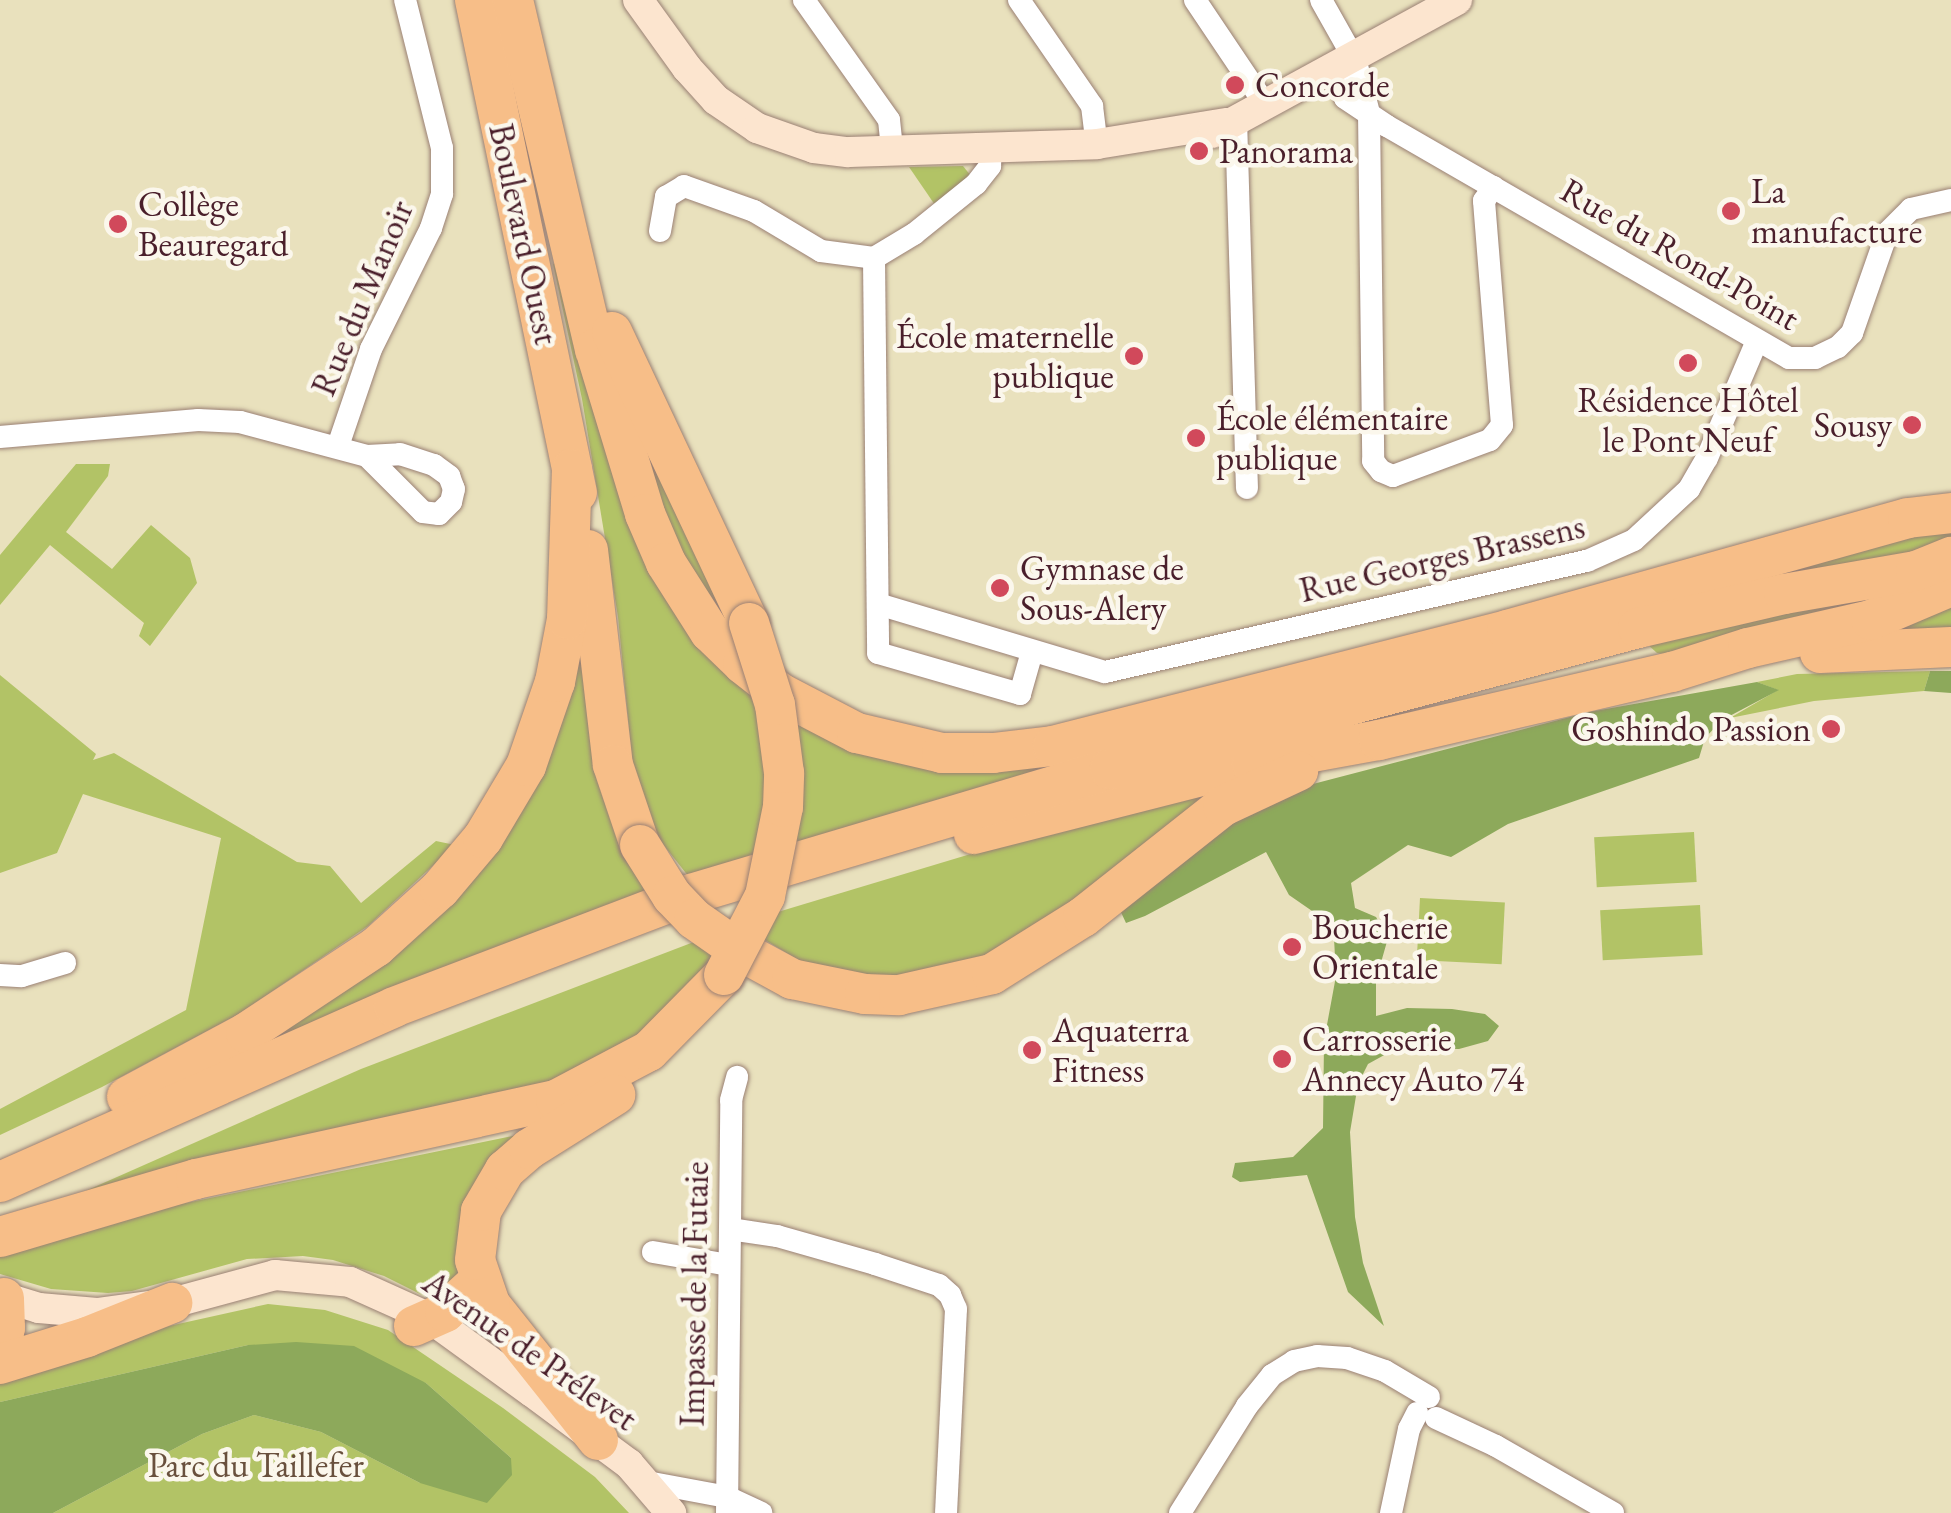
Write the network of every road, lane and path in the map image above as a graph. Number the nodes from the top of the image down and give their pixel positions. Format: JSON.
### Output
{"nodes":[{"id":1,"x":405,"y":0,"type":"edge"},
{"id":2,"x":474,"y":0,"type":"edge"},
{"id":3,"x":512,"y":0,"type":"edge"},
{"id":4,"x":638,"y":0,"type":"edge"},
{"id":5,"x":804,"y":0,"type":"edge"},
{"id":6,"x":1019,"y":0,"type":"edge"},
{"id":7,"x":1194,"y":0,"type":"edge"},
{"id":8,"x":1321,"y":0,"type":"edge"},
{"id":9,"x":1457,"y":0,"type":"edge"},
{"id":10,"x":1344,"y":59,"type":"junction"},
{"id":11,"x":1306,"y":80,"type":"junction"},
{"id":12,"x":1345,"y":98,"type":"junction"},
{"id":13,"x":1265,"y":104,"type":"junction"},
{"id":14,"x":1369,"y":114,"type":"junction"},
{"id":15,"x":1231,"y":121,"type":"junction"},
{"id":16,"x":1103,"y":144,"type":"junction"},
{"id":17,"x":991,"y":147,"type":"junction"},
{"id":18,"x":892,"y":150,"type":"junction"},
{"id":19,"x":1494,"y":187,"type":"junction"},
{"id":20,"x":1951,"y":200,"type":"edge"},
{"id":21,"x":660,"y":231,"type":"dead end"},
{"id":22,"x":568,"y":232,"type":"junction"},
{"id":23,"x":874,"y":258,"type":"junction"},
{"id":24,"x":1757,"y":341,"type":"junction"},
{"id":25,"x":0,"y":437,"type":"edge"},
{"id":26,"x":338,"y":446,"type":"junction"},
{"id":27,"x":367,"y":456,"type":"dead end"},
{"id":28,"x":572,"y":469,"type":"junction"},
{"id":29,"x":1247,"y":488,"type":"dead end"},
{"id":30,"x":1951,"y":513,"type":"edge"},
{"id":31,"x":1951,"y":557,"type":"edge"},
{"id":32,"x":1951,"y":586,"type":"edge"},
{"id":33,"x":878,"y":604,"type":"junction"},
{"id":34,"x":1638,"y":628,"type":"junction"},
{"id":35,"x":1951,"y":647,"type":"edge"},
{"id":36,"x":1032,"y":652,"type":"junction"},
{"id":37,"x":1672,"y":672,"type":"junction"},
{"id":38,"x":1083,"y":737,"type":"junction"},
{"id":39,"x":1379,"y":740,"type":"junction"},
{"id":40,"x":730,"y":962,"type":"junction"},
{"id":41,"x":65,"y":963,"type":"dead end"},
{"id":42,"x":0,"y":975,"type":"edge"},
{"id":43,"x":737,"y":1077,"type":"dead end"},
{"id":44,"x":112,"y":1106,"type":"junction"},
{"id":45,"x":0,"y":1153,"type":"edge"},
{"id":46,"x":0,"y":1168,"type":"edge"},
{"id":47,"x":0,"y":1182,"type":"edge"},
{"id":48,"x":0,"y":1207,"type":"edge"},
{"id":49,"x":730,"y":1229,"type":"junction"},
{"id":50,"x":0,"y":1237,"type":"edge"},
{"id":51,"x":653,"y":1252,"type":"dead end"},
{"id":52,"x":729,"y":1265,"type":"junction"},
{"id":53,"x":479,"y":1281,"type":"junction"},
{"id":54,"x":2,"y":1297,"type":"edge"},
{"id":55,"x":191,"y":1297,"type":"junction"},
{"id":56,"x":422,"y":1322,"type":"junction"},
{"id":57,"x":0,"y":1351,"type":"edge"},
{"id":58,"x":0,"y":1364,"type":"edge"},
{"id":59,"x":1428,"y":1410,"type":"junction"},
{"id":60,"x":598,"y":1440,"type":"junction"},
{"id":61,"x":647,"y":1482,"type":"junction"},
{"id":62,"x":700,"y":1492,"type":"junction"},
{"id":63,"x":727,"y":1505,"type":"edge"},
{"id":64,"x":650,"y":1513,"type":"edge"},
{"id":65,"x":670,"y":1513,"type":"edge"},
{"id":66,"x":686,"y":1513,"type":"edge"},
{"id":67,"x":761,"y":1513,"type":"edge"},
{"id":68,"x":946,"y":1513,"type":"edge"},
{"id":69,"x":1180,"y":1513,"type":"edge"},
{"id":70,"x":1391,"y":1513,"type":"edge"},
{"id":71,"x":1613,"y":1513,"type":"edge"}],
"edges":[{"from":1,"to":26,"type":"street","name":"Rue du Manoir"},
{"from":2,"to":28,"type":"highway","name":"Boulevard Ouest"},
{"from":3,"to":22,"type":"highway"},
{"from":4,"to":18,"type":"street"},
{"from":5,"to":18,"type":"street"},
{"from":6,"to":16,"type":"street"},
{"from":7,"to":13,"type":"street"},
{"from":8,"to":10,"type":"street"},
{"from":9,"to":10,"type":"street"},
{"from":10,"to":11,"type":"street"},
{"from":10,"to":12,"type":"street"},
{"from":10,"to":14,"type":"street"},
{"from":11,"to":12,"type":"street","name":"Rue du Rond-Point"},
{"from":11,"to":13,"type":"street"},
{"from":12,"to":14,"type":"street","name":"Rue du Rond-Point"},
{"from":13,"to":15,"type":"street"},
{"from":14,"to":19,"type":"street","name":"Rue du Rond-Point"},
{"from":14,"to":19,"type":"street"},
{"from":15,"to":16,"type":"street"},
{"from":15,"to":29,"type":"street"},
{"from":16,"to":17,"type":"street"},
{"from":17,"to":18,"type":"street"},
{"from":17,"to":23,"type":"street"},
{"from":19,"to":24,"type":"street","name":"Rue du Rond-Point"},
{"from":20,"to":24,"type":"street","name":"Rue du Rond-Point"},
{"from":21,"to":23,"type":"street"},
{"from":22,"to":38,"type":"highway"},
{"from":22,"to":40,"type":"highway","bridge":true},
{"from":23,"to":33,"type":"street"},
{"from":24,"to":36,"type":"street","name":"Rue Georges Brassens"},
{"from":25,"to":26,"type":"street"},
{"from":26,"to":27,"type":"street"},
{"from":28,"to":40,"type":"highway","bridge":true},
{"from":28,"to":44,"type":"highway"},
{"from":30,"to":38,"type":"highway"},
{"from":31,"to":34,"type":"highway"},
{"from":32,"to":37,"type":"highway"},
{"from":33,"to":36,"type":"street","name":"Rue Georges Brassens"},
{"from":33,"to":36,"type":"street"},
{"from":34,"to":38,"type":"highway"},
{"from":34,"to":47,"type":"highway"},
{"from":35,"to":37,"type":"highway"},
{"from":37,"to":39,"type":"highway"},
{"from":39,"to":40,"type":"highway"},
{"from":39,"to":48,"type":"highway"},
{"from":40,"to":50,"type":"highway"},
{"from":40,"to":53,"type":"highway"},
{"from":41,"to":42,"type":"street"},
{"from":43,"to":49,"type":"street","name":"Impasse de la Futaie"},
{"from":44,"to":45,"type":"highway"},
{"from":44,"to":46,"type":"highway"},
{"from":49,"to":52,"type":"street","name":"Impasse de la Futaie"},
{"from":49,"to":68,"type":"street"},
{"from":51,"to":52,"type":"street"},
{"from":52,"to":63,"type":"street","name":"Impasse de la Futaie"},
{"from":53,"to":56,"type":"highway"},
{"from":53,"to":60,"type":"highway"},
{"from":54,"to":55,"type":"street","name":"Avenue de Prélevet"},
{"from":54,"to":57,"type":"highway"},
{"from":55,"to":56,"type":"street","name":"Avenue de Prélevet"},
{"from":55,"to":58,"type":"highway"},
{"from":56,"to":60,"type":"street","name":"Avenue de Prélevet"},
{"from":56,"to":64,"type":"street","name":"Avenue de Prélevet"},
{"from":59,"to":69,"type":"street"},
{"from":59,"to":70,"type":"street"},
{"from":59,"to":71,"type":"street"},
{"from":60,"to":61,"type":"street","name":"Avenue de Prélevet"},
{"from":61,"to":62,"type":"street"},
{"from":61,"to":65,"type":"street","name":"Avenue de Prélevet"},
{"from":62,"to":63,"type":"street"},
{"from":62,"to":66,"type":"street"},
{"from":63,"to":67,"type":"street"}]}
